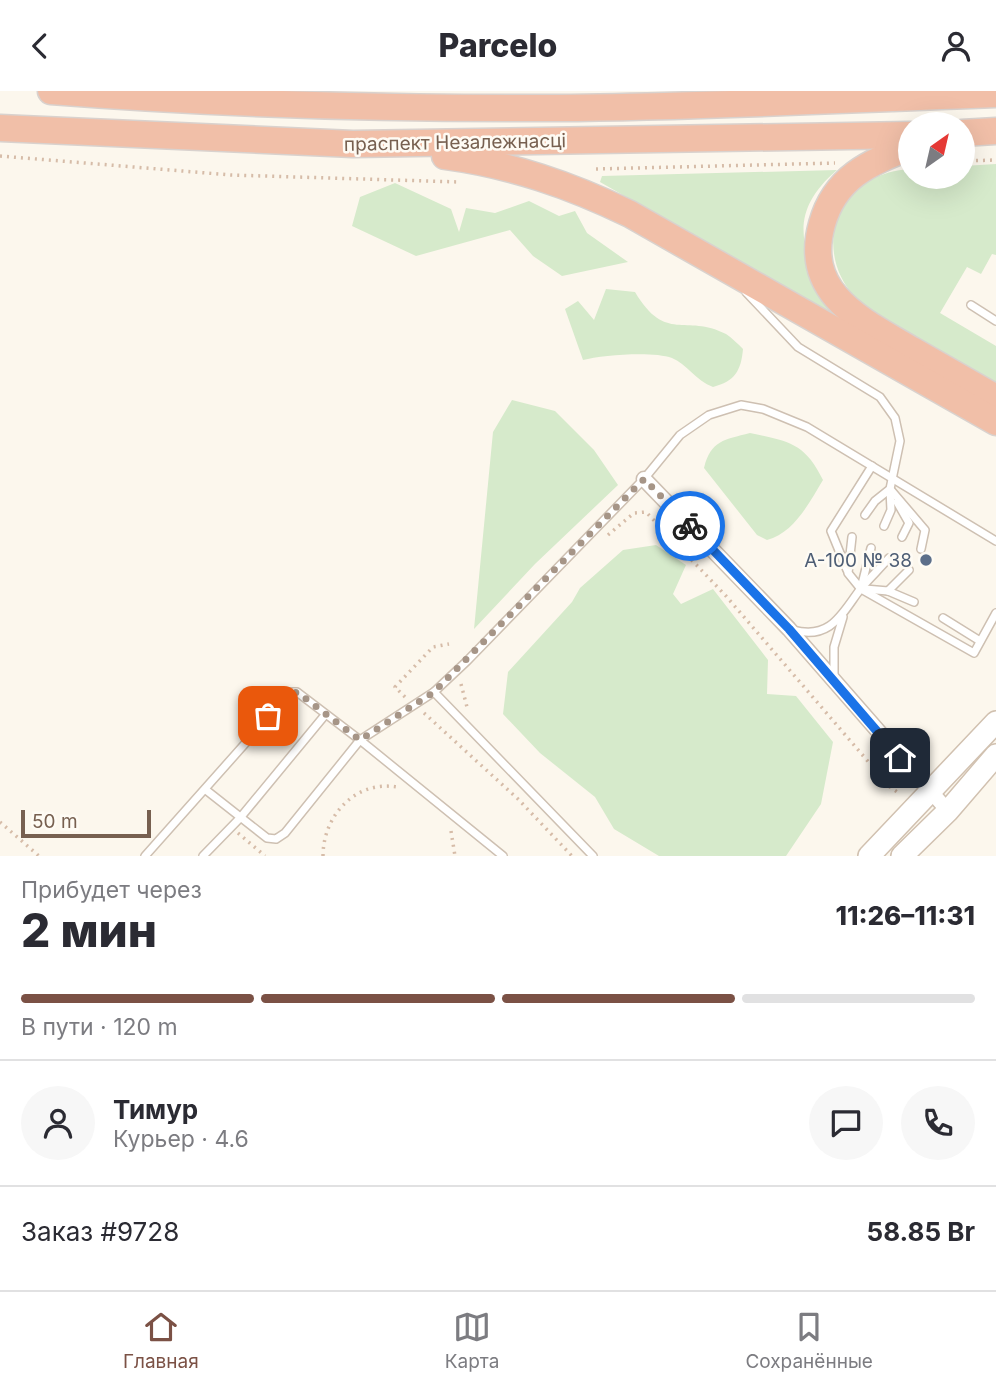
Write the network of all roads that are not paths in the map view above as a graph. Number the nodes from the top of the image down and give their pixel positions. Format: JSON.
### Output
{"nodes":[{"id":1,"x":51,"y":91,"type":"edge"},
{"id":2,"x":642,"y":91,"type":"edge"},
{"id":3,"x":996,"y":94,"type":"edge"},
{"id":4,"x":560,"y":108,"type":"junction"},
{"id":5,"x":0,"y":128,"type":"edge"},
{"id":6,"x":996,"y":131,"type":"edge"},
{"id":7,"x":975,"y":132,"type":"edge"},
{"id":8,"x":898,"y":135,"type":"edge"},
{"id":9,"x":353,"y":144,"type":"junction"},
{"id":10,"x":898,"y":151,"type":"edge"},
{"id":11,"x":699,"y":254,"type":"junction"},
{"id":12,"x":971,"y":306,"type":"dead end"},
{"id":13,"x":996,"y":321,"type":"edge"},
{"id":14,"x":996,"y":398,"type":"edge"},
{"id":15,"x":996,"y":422,"type":"edge"},
{"id":16,"x":872,"y":466,"type":"junction"},
{"id":17,"x":644,"y":479,"type":"junction"},
{"id":18,"x":892,"y":479,"type":"junction"},
{"id":19,"x":890,"y":489,"type":"junction"},
{"id":20,"x":864,"y":515,"type":"dead end"},
{"id":21,"x":884,"y":526,"type":"dead end"},
{"id":22,"x":852,"y":537,"type":"dead end"},
{"id":23,"x":902,"y":537,"type":"dead end"},
{"id":24,"x":996,"y":541,"type":"edge"},
{"id":25,"x":871,"y":548,"type":"dead end"},
{"id":26,"x":921,"y":549,"type":"dead end"},
{"id":27,"x":889,"y":558,"type":"dead end"},
{"id":28,"x":909,"y":570,"type":"dead end"},
{"id":29,"x":848,"y":573,"type":"junction"},
{"id":30,"x":861,"y":589,"type":"junction"},
{"id":31,"x":888,"y":591,"type":"junction"},
{"id":32,"x":914,"y":602,"type":"dead end"},
{"id":33,"x":996,"y":613,"type":"edge"},
{"id":34,"x":844,"y":616,"type":"junction"},
{"id":35,"x":943,"y":618,"type":"dead end"},
{"id":36,"x":789,"y":629,"type":"junction"},
{"id":37,"x":980,"y":641,"type":"junction"},
{"id":38,"x":837,"y":687,"type":"junction"},
{"id":39,"x":434,"y":692,"type":"junction"},
{"id":40,"x":326,"y":715,"type":"junction"},
{"id":41,"x":996,"y":722,"type":"edge"},
{"id":42,"x":360,"y":740,"type":"junction"},
{"id":43,"x":996,"y":755,"type":"edge"},
{"id":44,"x":206,"y":790,"type":"junction"},
{"id":45,"x":931,"y":793,"type":"junction"},
{"id":46,"x":948,"y":811,"type":"junction"},
{"id":47,"x":240,"y":818,"type":"junction"},
{"id":48,"x":145,"y":856,"type":"edge"},
{"id":49,"x":203,"y":856,"type":"edge"},
{"id":50,"x":503,"y":856,"type":"edge"},
{"id":51,"x":593,"y":856,"type":"edge"},
{"id":52,"x":869,"y":856,"type":"edge"},
{"id":53,"x":902,"y":856,"type":"edge"}],
"edges":[{"from":1,"to":4,"type":"highway","name":"праспект Незалежнасці"},
{"from":2,"to":4,"type":"highway"},
{"from":3,"to":4,"type":"highway","name":"праспект Незалежнасці"},
{"from":5,"to":9,"type":"highway","name":"праспект Незалежнасці"},
{"from":6,"to":7,"type":"highway"},
{"from":8,"to":9,"type":"highway","name":"праспект Незалежнасці"},
{"from":9,"to":11,"type":"highway"},
{"from":10,"to":14,"type":"highway"},
{"from":11,"to":15,"type":"highway"},
{"from":11,"to":18,"type":"lane"},
{"from":12,"to":13,"type":"lane"},
{"from":16,"to":17,"type":"lane"},
{"from":16,"to":18,"type":"lane"},
{"from":16,"to":29,"type":"lane"},
{"from":17,"to":36,"type":"street"},
{"from":17,"to":39,"type":"lane"},
{"from":18,"to":19,"type":"lane"},
{"from":18,"to":24,"type":"lane"},
{"from":19,"to":20,"type":"lane"},
{"from":19,"to":21,"type":"lane"},
{"from":19,"to":23,"type":"lane"},
{"from":19,"to":26,"type":"lane"},
{"from":22,"to":29,"type":"lane"},
{"from":25,"to":30,"type":"lane"},
{"from":27,"to":30,"type":"lane"},
{"from":28,"to":31,"type":"lane"},
{"from":29,"to":30,"type":"lane"},
{"from":30,"to":31,"type":"lane"},
{"from":30,"to":34,"type":"lane"},
{"from":30,"to":37,"type":"lane"},
{"from":31,"to":32,"type":"lane"},
{"from":33,"to":37,"type":"lane"},
{"from":34,"to":36,"type":"lane"},
{"from":34,"to":38,"type":"lane"},
{"from":35,"to":37,"type":"lane"},
{"from":36,"to":38,"type":"street"},
{"from":38,"to":45,"type":"street"},
{"from":39,"to":42,"type":"lane"},
{"from":39,"to":51,"type":"lane"},
{"from":40,"to":42,"type":"lane"},
{"from":40,"to":44,"type":"lane"},
{"from":40,"to":47,"type":"lane"},
{"from":41,"to":45,"type":"street"},
{"from":42,"to":47,"type":"lane"},
{"from":42,"to":50,"type":"lane"},
{"from":43,"to":46,"type":"street"},
{"from":44,"to":47,"type":"lane"},
{"from":44,"to":48,"type":"lane"},
{"from":45,"to":46,"type":"street"},
{"from":45,"to":52,"type":"street"},
{"from":46,"to":53,"type":"street"},
{"from":47,"to":49,"type":"lane"}]}
